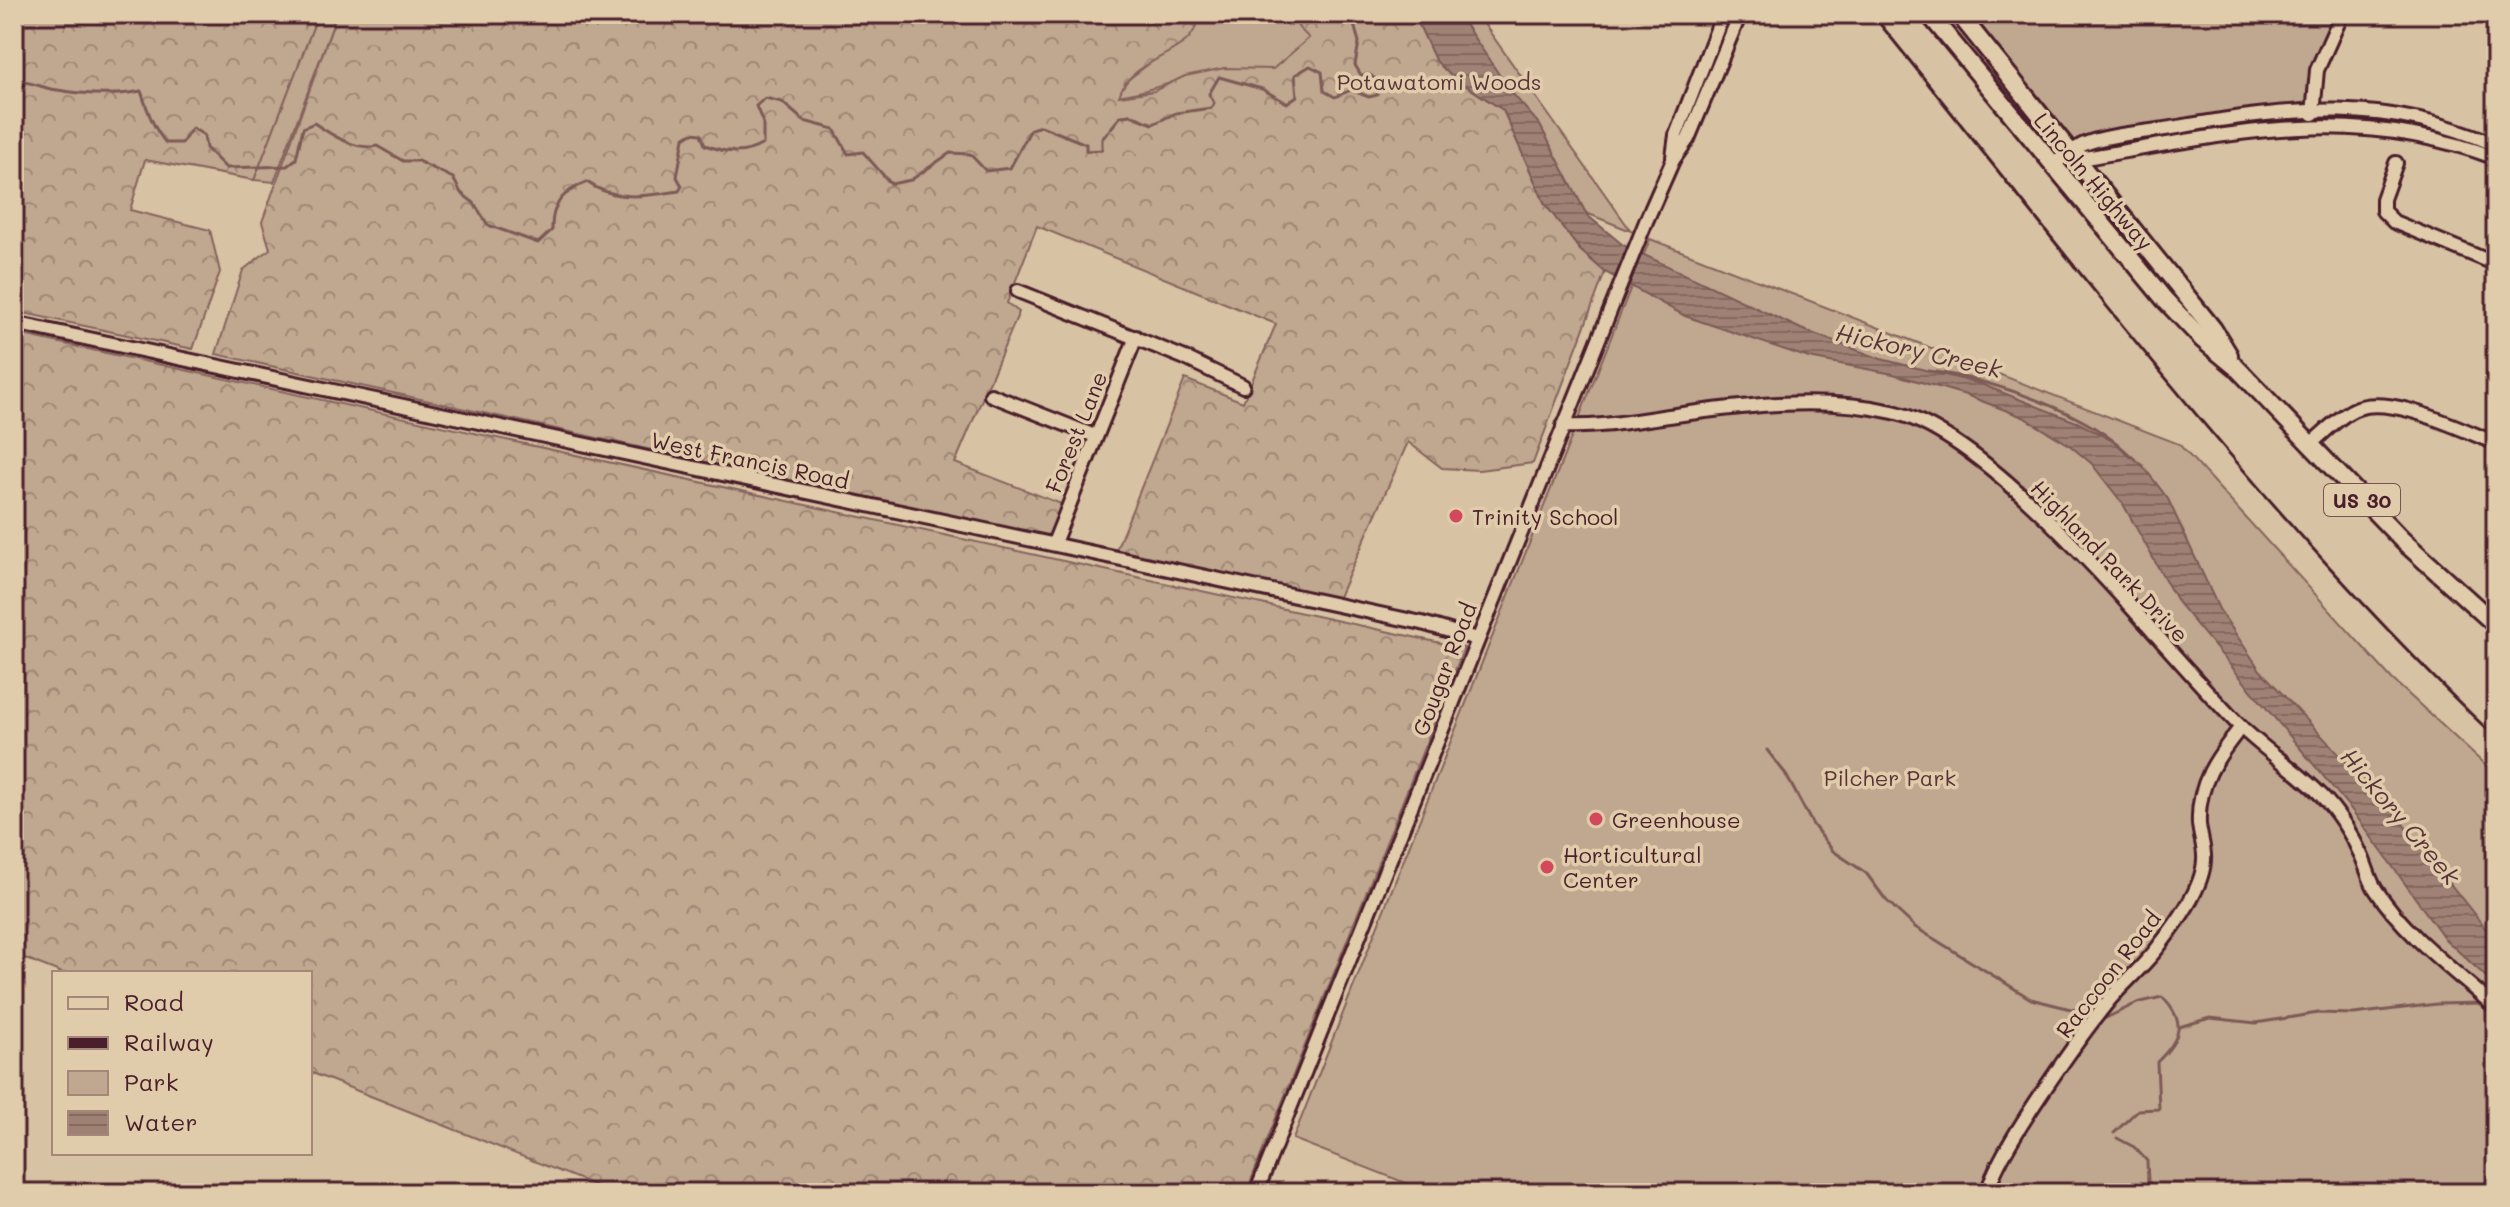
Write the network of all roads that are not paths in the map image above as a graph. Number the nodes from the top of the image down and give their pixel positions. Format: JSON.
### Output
{"nodes":[{"id":1,"x":1723,"y":14,"type":"edge"},
{"id":2,"x":1740,"y":14,"type":"edge"},
{"id":3,"x":1929,"y":14,"type":"edge"},
{"id":4,"x":1959,"y":14,"type":"edge"},
{"id":5,"x":2342,"y":14,"type":"edge"},
{"id":6,"x":2313,"y":108,"type":"junction"},
{"id":7,"x":2312,"y":125,"type":"junction"},
{"id":8,"x":2496,"y":145,"type":"edge"},
{"id":9,"x":2071,"y":153,"type":"junction"},
{"id":10,"x":2496,"y":158,"type":"edge"},
{"id":11,"x":1673,"y":160,"type":"junction"},
{"id":12,"x":2396,"y":163,"type":"dead end"},
{"id":13,"x":2052,"y":165,"type":"junction"},
{"id":14,"x":2496,"y":264,"type":"edge"},
{"id":15,"x":1018,"y":291,"type":"dead end"},
{"id":16,"x":14,"y":323,"type":"edge"},
{"id":17,"x":1136,"y":337,"type":"junction"},
{"id":18,"x":2236,"y":367,"type":"junction"},
{"id":19,"x":1243,"y":386,"type":"dead end"},
{"id":20,"x":991,"y":395,"type":"dead end"},
{"id":21,"x":1563,"y":426,"type":"junction"},
{"id":22,"x":1095,"y":436,"type":"junction"},
{"id":23,"x":2496,"y":443,"type":"edge"},
{"id":24,"x":2309,"y":445,"type":"junction"},
{"id":25,"x":1054,"y":543,"type":"junction"},
{"id":26,"x":2496,"y":625,"type":"edge"},
{"id":27,"x":1477,"y":639,"type":"junction"},
{"id":28,"x":2241,"y":727,"type":"junction"},
{"id":29,"x":2496,"y":1008,"type":"edge"},
{"id":30,"x":1256,"y":1193,"type":"edge"},
{"id":31,"x":1988,"y":1193,"type":"edge"}],
"edges":[{"from":1,"to":11,"type":"street","name":"Gougar Road"},
{"from":2,"to":11,"type":"street","name":"Gougar Road"},
{"from":3,"to":13,"type":"main road","name":"Lincoln Highway","number":"US 30"},
{"from":4,"to":9,"type":"main road","name":"Lincoln Highway","number":"US 30"},
{"from":5,"to":6,"type":"street"},
{"from":6,"to":7,"type":"street"},
{"from":6,"to":8,"type":"street"},
{"from":6,"to":9,"type":"street"},
{"from":7,"to":9,"type":"street"},
{"from":7,"to":10,"type":"street"},
{"from":9,"to":13,"type":"street"},
{"from":9,"to":18,"type":"main road","name":"Lincoln Highway","number":"US 30"},
{"from":11,"to":21,"type":"street","name":"Gougar Road"},
{"from":12,"to":14,"type":"street"},
{"from":13,"to":18,"type":"main road","name":"Lincoln Highway","number":"US 30"},
{"from":15,"to":17,"type":"street"},
{"from":16,"to":25,"type":"street","name":"West Francis Road"},
{"from":17,"to":19,"type":"street"},
{"from":17,"to":22,"type":"street","name":"Forest Lane"},
{"from":18,"to":24,"type":"main road","name":"Lincoln Highway","number":"US 30"},
{"from":20,"to":22,"type":"street"},
{"from":21,"to":27,"type":"street","name":"Gougar Road"},
{"from":21,"to":28,"type":"street","name":"Highland Park Drive"},
{"from":22,"to":25,"type":"street","name":"Forest Lane"},
{"from":23,"to":24,"type":"street"},
{"from":24,"to":26,"type":"main road","name":"Lincoln Highway","number":"US 30"},
{"from":25,"to":27,"type":"street","name":"West Francis Road"},
{"from":27,"to":30,"type":"street","name":"Gougar Road"},
{"from":28,"to":29,"type":"street","name":"Highland Park Drive"},
{"from":28,"to":31,"type":"street","name":"Raccoon Road"}]}
